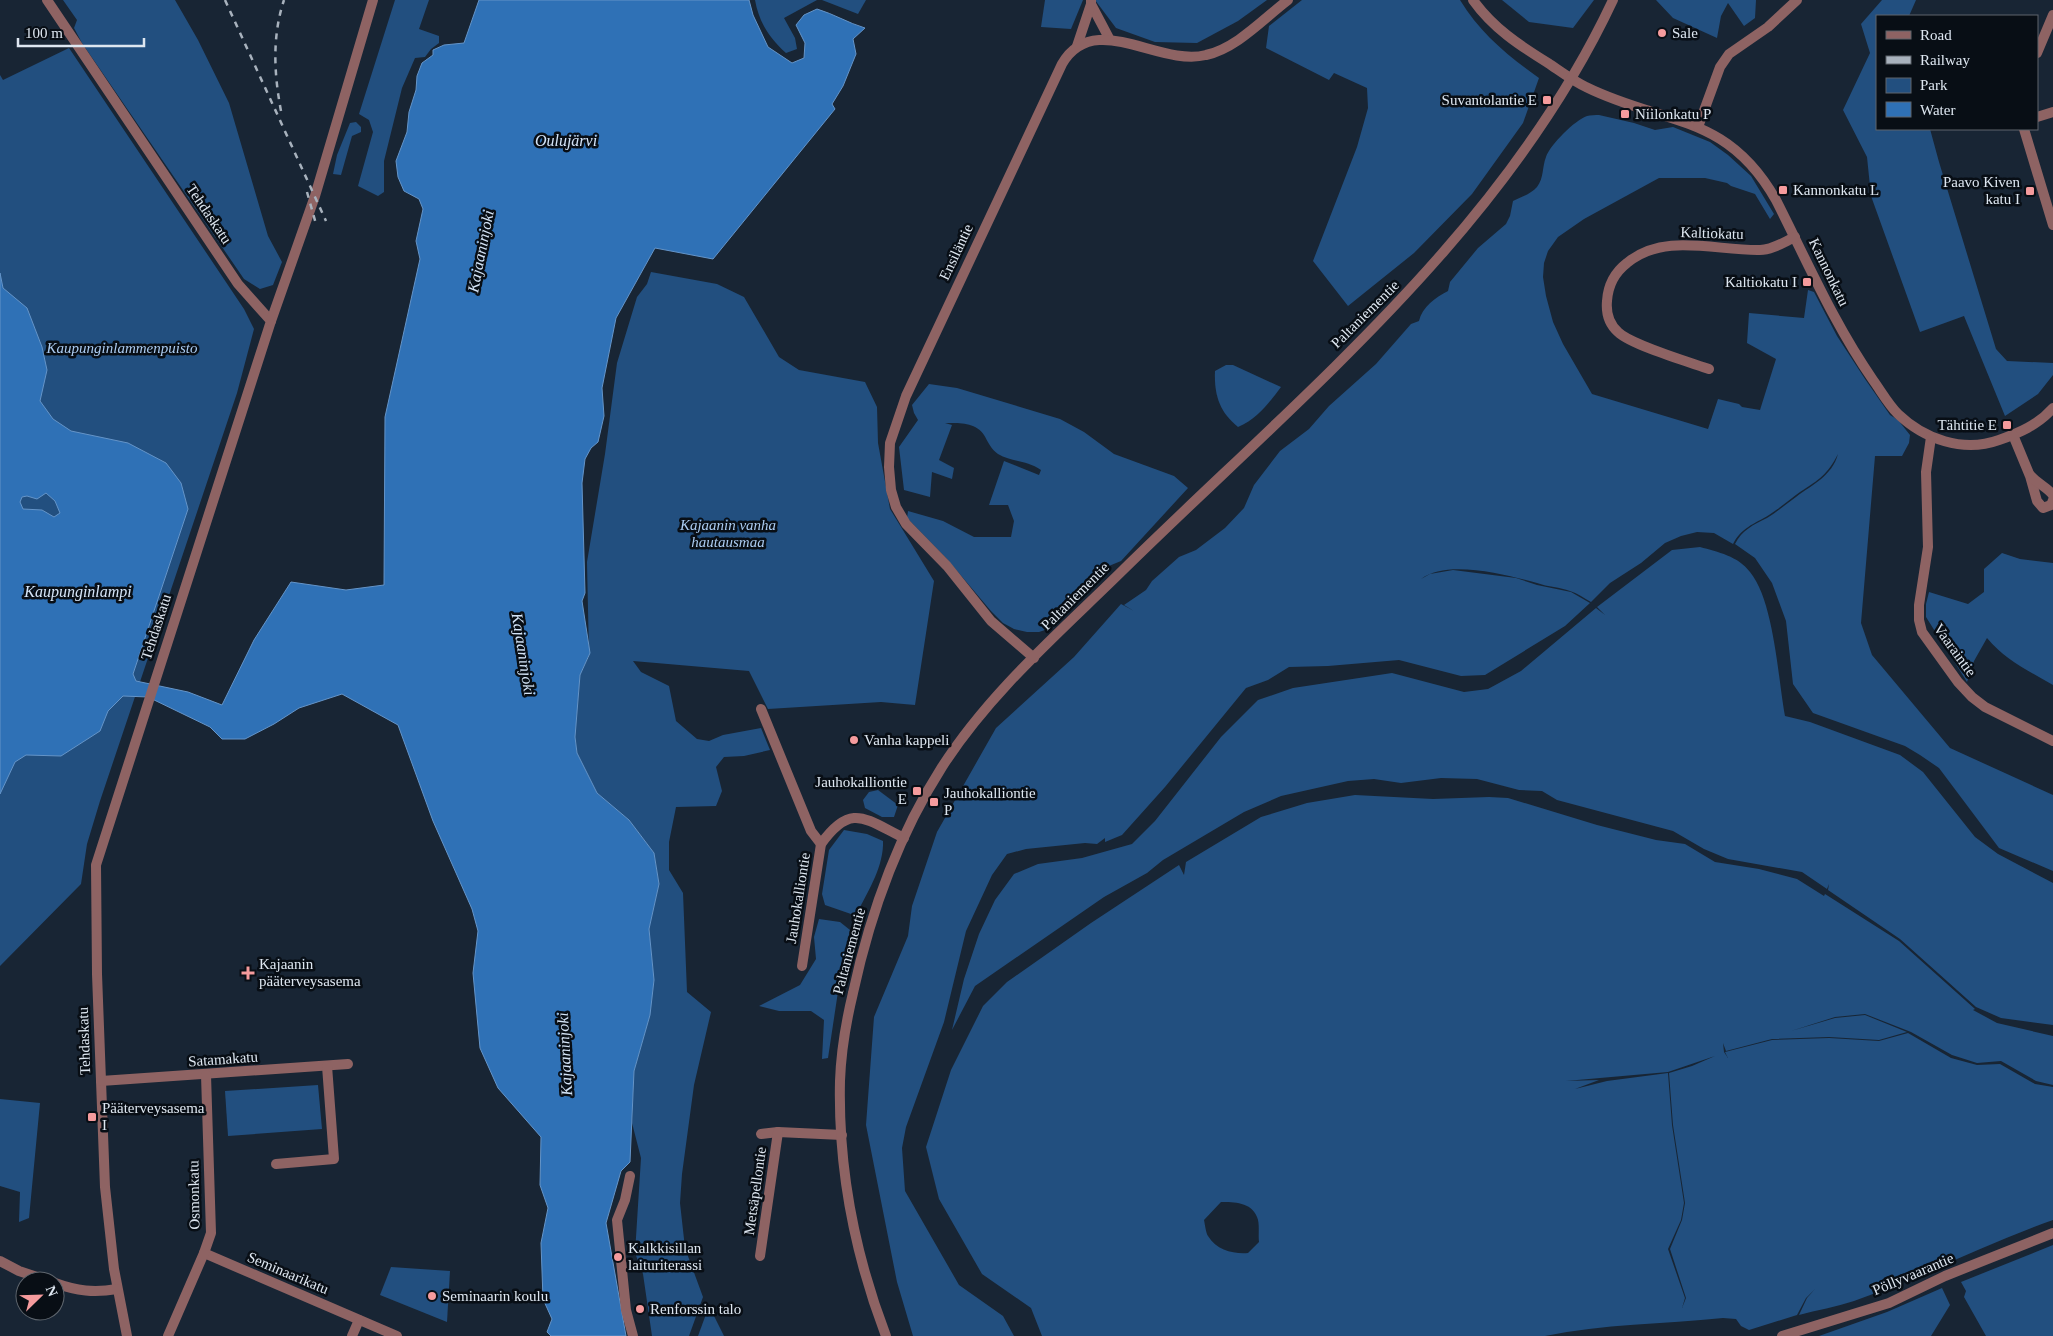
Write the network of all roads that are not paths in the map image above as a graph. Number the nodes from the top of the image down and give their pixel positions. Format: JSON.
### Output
{"nodes":[{"id":1,"x":47,"y":0,"type":"edge"},
{"id":2,"x":373,"y":0,"type":"edge"},
{"id":3,"x":1288,"y":0,"type":"edge"},
{"id":4,"x":1473,"y":0,"type":"edge"},
{"id":5,"x":1613,"y":0,"type":"edge"},
{"id":6,"x":1797,"y":0,"type":"edge"},
{"id":7,"x":1091,"y":2,"type":"edge"},
{"id":8,"x":2053,"y":15,"type":"edge"},
{"id":9,"x":1110,"y":40,"type":"junction"},
{"id":10,"x":1077,"y":46,"type":"junction"},
{"id":11,"x":2038,"y":51,"type":"edge"},
{"id":12,"x":1572,"y":79,"type":"junction"},
{"id":13,"x":2053,"y":112,"type":"edge"},
{"id":14,"x":2038,"y":117,"type":"edge"},
{"id":15,"x":1698,"y":127,"type":"junction"},
{"id":16,"x":2024,"y":130,"type":"edge"},
{"id":17,"x":2053,"y":225,"type":"edge"},
{"id":18,"x":1795,"y":237,"type":"junction"},
{"id":19,"x":271,"y":321,"type":"junction"},
{"id":20,"x":1709,"y":369,"type":"dead end"},
{"id":21,"x":2053,"y":408,"type":"edge"},
{"id":22,"x":2013,"y":435,"type":"junction"},
{"id":23,"x":1931,"y":437,"type":"junction"},
{"id":24,"x":2030,"y":476,"type":"junction"},
{"id":25,"x":2053,"y":495,"type":"edge"},
{"id":26,"x":2053,"y":500,"type":"edge"},
{"id":27,"x":1034,"y":658,"type":"junction"},
{"id":28,"x":761,"y":709,"type":"dead end"},
{"id":29,"x":2053,"y":741,"type":"edge"},
{"id":30,"x":904,"y":838,"type":"junction"},
{"id":31,"x":821,"y":844,"type":"junction"},
{"id":32,"x":802,"y":966,"type":"dead end"},
{"id":33,"x":348,"y":1064,"type":"dead end"},
{"id":34,"x":327,"y":1066,"type":"junction"},
{"id":35,"x":206,"y":1075,"type":"junction"},
{"id":36,"x":101,"y":1081,"type":"junction"},
{"id":37,"x":778,"y":1132,"type":"junction"},
{"id":38,"x":761,"y":1134,"type":"dead end"},
{"id":39,"x":842,"y":1135,"type":"junction"},
{"id":40,"x":276,"y":1164,"type":"dead end"},
{"id":41,"x":630,"y":1176,"type":"dead end"},
{"id":42,"x":2053,"y":1233,"type":"edge"},
{"id":43,"x":204,"y":1253,"type":"junction"},
{"id":44,"x":760,"y":1256,"type":"dead end"},
{"id":45,"x":0,"y":1261,"type":"edge"},
{"id":46,"x":22,"y":1271,"type":"edge"},
{"id":47,"x":65,"y":1287,"type":"edge"},
{"id":48,"x":117,"y":1289,"type":"junction"},
{"id":49,"x":359,"y":1320,"type":"junction"},
{"id":50,"x":127,"y":1336,"type":"edge"},
{"id":51,"x":168,"y":1336,"type":"edge"},
{"id":52,"x":352,"y":1336,"type":"edge"},
{"id":53,"x":397,"y":1336,"type":"edge"},
{"id":54,"x":633,"y":1336,"type":"edge"},
{"id":55,"x":886,"y":1336,"type":"edge"},
{"id":56,"x":1782,"y":1336,"type":"edge"}],
"edges":[{"from":1,"to":19,"type":"street","name":"Tehdaskatu"},
{"from":2,"to":19,"type":"street"},
{"from":3,"to":9,"type":"street"},
{"from":4,"to":12,"type":"street","name":"Kannonkatu"},
{"from":5,"to":12,"type":"street","name":"Paltaniementie"},
{"from":6,"to":15,"type":"street"},
{"from":7,"to":9,"type":"street"},
{"from":7,"to":10,"type":"street"},
{"from":8,"to":11,"type":"street"},
{"from":9,"to":10,"type":"street"},
{"from":10,"to":27,"type":"street","name":"Ensiläntie"},
{"from":12,"to":15,"type":"street","name":"Kannonkatu"},
{"from":12,"to":27,"type":"street","name":"Paltaniementie"},
{"from":13,"to":14,"type":"street"},
{"from":15,"to":18,"type":"street","name":"Kannonkatu"},
{"from":16,"to":17,"type":"street"},
{"from":18,"to":20,"type":"street","name":"Kaltiokatu"},
{"from":18,"to":23,"type":"street","name":"Kannonkatu"},
{"from":19,"to":36,"type":"street","name":"Tehdaskatu"},
{"from":21,"to":22,"type":"street","name":"Kannonkatu"},
{"from":22,"to":23,"type":"street","name":"Kannonkatu"},
{"from":22,"to":24,"type":"street"},
{"from":23,"to":29,"type":"street","name":"Vaaraintie"},
{"from":24,"to":25,"type":"street"},
{"from":24,"to":26,"type":"street"},
{"from":27,"to":30,"type":"street","name":"Paltaniementie"},
{"from":28,"to":31,"type":"street"},
{"from":30,"to":31,"type":"street","name":"Jauhokalliontie"},
{"from":30,"to":39,"type":"street","name":"Paltaniementie"},
{"from":31,"to":32,"type":"street","name":"Jauhokalliontie"},
{"from":33,"to":34,"type":"street","name":"Satamakatu"},
{"from":34,"to":35,"type":"street","name":"Satamakatu"},
{"from":34,"to":40,"type":"street"},
{"from":35,"to":36,"type":"street","name":"Satamakatu"},
{"from":35,"to":43,"type":"street","name":"Osmonkatu"},
{"from":36,"to":48,"type":"street","name":"Tehdaskatu"},
{"from":37,"to":38,"type":"street","name":"Metsäpellontie"},
{"from":37,"to":39,"type":"street","name":"Metsäpellontie"},
{"from":37,"to":44,"type":"street","name":"Metsäpellontie"},
{"from":39,"to":55,"type":"street","name":"Paltaniementie"},
{"from":41,"to":54,"type":"street"},
{"from":42,"to":56,"type":"street","name":"Pöllyvaarantie"},
{"from":43,"to":49,"type":"street","name":"Seminaarikatu"},
{"from":43,"to":51,"type":"street","name":"Osmonkatu"},
{"from":45,"to":46,"type":"street"},
{"from":47,"to":48,"type":"street"},
{"from":48,"to":50,"type":"street","name":"Tehdaskatu"},
{"from":49,"to":52,"type":"street"},
{"from":49,"to":53,"type":"street","name":"Seminaarikatu"}]}
